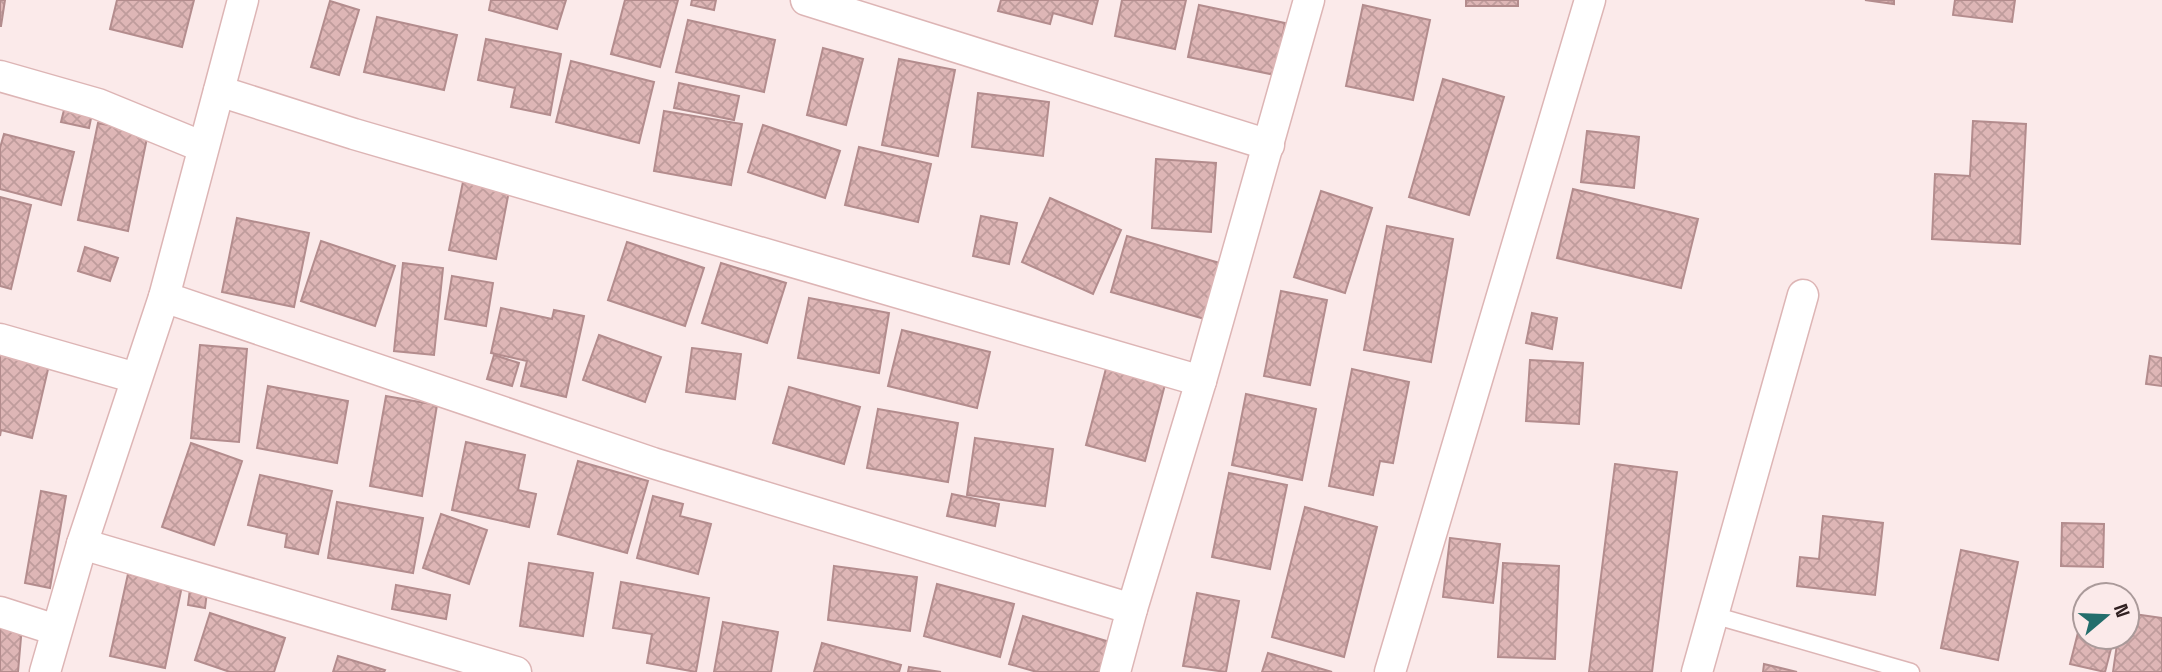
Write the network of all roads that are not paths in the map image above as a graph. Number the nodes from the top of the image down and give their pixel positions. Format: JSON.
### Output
{"nodes":[{"id":1,"x":243,"y":0,"type":"edge"},
{"id":2,"x":806,"y":0,"type":"edge"},
{"id":3,"x":1309,"y":0,"type":"edge"},
{"id":4,"x":1590,"y":0,"type":"edge"},
{"id":5,"x":0,"y":76,"type":"edge"},
{"id":6,"x":219,"y":91,"type":"junction"},
{"id":7,"x":1269,"y":145,"type":"junction"},
{"id":8,"x":203,"y":147,"type":"junction"},
{"id":9,"x":1803,"y":295,"type":"dead end"},
{"id":10,"x":164,"y":297,"type":"junction"},
{"id":11,"x":0,"y":339,"type":"edge"},
{"id":12,"x":136,"y":378,"type":"junction"},
{"id":13,"x":1201,"y":382,"type":"junction"},
{"id":14,"x":82,"y":544,"type":"junction"},
{"id":15,"x":1132,"y":609,"type":"junction"},
{"id":16,"x":0,"y":612,"type":"edge"},
{"id":17,"x":1713,"y":615,"type":"junction"},
{"id":18,"x":56,"y":630,"type":"junction"},
{"id":19,"x":45,"y":672,"type":"edge"},
{"id":20,"x":516,"y":672,"type":"edge"},
{"id":21,"x":1115,"y":672,"type":"edge"},
{"id":22,"x":1390,"y":672,"type":"edge"},
{"id":23,"x":1697,"y":672,"type":"edge"},
{"id":24,"x":1911,"y":672,"type":"edge"}],
"edges":[{"from":1,"to":6,"type":"street"},
{"from":2,"to":7,"type":"street"},
{"from":3,"to":7,"type":"street"},
{"from":4,"to":22,"type":"street"},
{"from":5,"to":8,"type":"street"},
{"from":6,"to":8,"type":"street"},
{"from":6,"to":13,"type":"street"},
{"from":7,"to":13,"type":"street"},
{"from":8,"to":10,"type":"street"},
{"from":9,"to":17,"type":"street"},
{"from":10,"to":12,"type":"street"},
{"from":10,"to":15,"type":"street"},
{"from":11,"to":12,"type":"street"},
{"from":12,"to":14,"type":"street"},
{"from":13,"to":15,"type":"street"},
{"from":14,"to":18,"type":"street"},
{"from":14,"to":20,"type":"street"},
{"from":15,"to":21,"type":"street"},
{"from":16,"to":18,"type":"street"},
{"from":17,"to":23,"type":"street"},
{"from":17,"to":24,"type":"lane"},
{"from":18,"to":19,"type":"street"}]}
